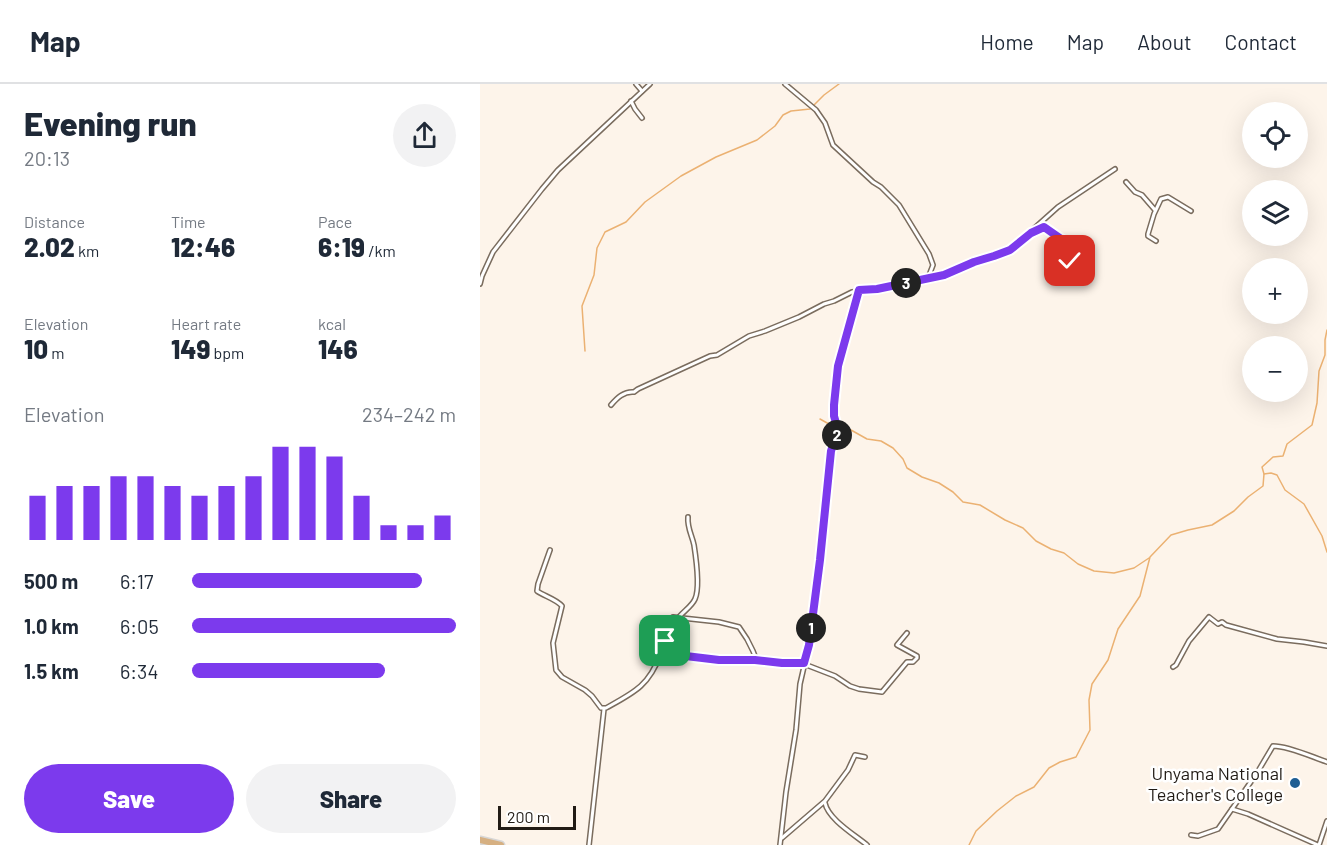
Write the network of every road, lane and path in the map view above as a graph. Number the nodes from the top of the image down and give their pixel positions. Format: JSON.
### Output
{"nodes":[{"id":1,"x":636,"y":84,"type":"edge"},
{"id":2,"x":650,"y":84,"type":"edge"},
{"id":3,"x":785,"y":84,"type":"edge"},
{"id":4,"x":642,"y":91,"type":"junction"},
{"id":5,"x":631,"y":100,"type":"junction"},
{"id":6,"x":642,"y":118,"type":"dead end"},
{"id":7,"x":1115,"y":169,"type":"dead end"},
{"id":8,"x":1126,"y":182,"type":"dead end"},
{"id":9,"x":1155,"y":210,"type":"junction"},
{"id":10,"x":1191,"y":211,"type":"dead end"},
{"id":11,"x":1031,"y":233,"type":"junction"},
{"id":12,"x":1156,"y":241,"type":"dead end"},
{"id":13,"x":928,"y":278,"type":"junction"},
{"id":14,"x":1059,"y":283,"type":"dead end"},
{"id":15,"x":480,"y":285,"type":"edge"},
{"id":16,"x":859,"y":290,"type":"junction"},
{"id":17,"x":611,"y":405,"type":"dead end"},
{"id":18,"x":688,"y":517,"type":"dead end"},
{"id":19,"x":550,"y":550,"type":"dead end"},
{"id":20,"x":679,"y":617,"type":"junction"},
{"id":21,"x":907,"y":633,"type":"dead end"},
{"id":22,"x":1327,"y":646,"type":"edge"},
{"id":23,"x":660,"y":655,"type":"junction"},
{"id":24,"x":755,"y":660,"type":"junction"},
{"id":25,"x":804,"y":663,"type":"junction"},
{"id":26,"x":1173,"y":667,"type":"dead end"},
{"id":27,"x":604,"y":709,"type":"junction"},
{"id":28,"x":865,"y":757,"type":"dead end"},
{"id":29,"x":1327,"y":762,"type":"edge"},
{"id":30,"x":825,"y":801,"type":"junction"},
{"id":31,"x":1232,"y":809,"type":"junction"},
{"id":32,"x":1327,"y":821,"type":"edge"},
{"id":33,"x":1191,"y":836,"type":"dead end"},
{"id":34,"x":780,"y":839,"type":"junction"},
{"id":35,"x":480,"y":840,"type":"edge"},
{"id":36,"x":501,"y":845,"type":"edge"},
{"id":37,"x":589,"y":845,"type":"edge"},
{"id":38,"x":780,"y":845,"type":"edge"},
{"id":39,"x":867,"y":845,"type":"edge"},
{"id":40,"x":1319,"y":845,"type":"edge"}],
"edges":[{"from":1,"to":4,"type":"street"},
{"from":2,"to":4,"type":"street"},
{"from":3,"to":13,"type":"street"},
{"from":4,"to":5,"type":"street"},
{"from":5,"to":6,"type":"street"},
{"from":5,"to":15,"type":"street"},
{"from":7,"to":11,"type":"street"},
{"from":8,"to":9,"type":"street"},
{"from":9,"to":10,"type":"street"},
{"from":9,"to":12,"type":"street"},
{"from":11,"to":13,"type":"street"},
{"from":11,"to":14,"type":"street"},
{"from":13,"to":16,"type":"street"},
{"from":16,"to":17,"type":"street"},
{"from":16,"to":25,"type":"street"},
{"from":18,"to":20,"type":"street"},
{"from":19,"to":27,"type":"street"},
{"from":20,"to":23,"type":"street"},
{"from":20,"to":24,"type":"street"},
{"from":21,"to":25,"type":"street"},
{"from":22,"to":26,"type":"street"},
{"from":23,"to":24,"type":"street"},
{"from":23,"to":27,"type":"street"},
{"from":24,"to":25,"type":"street"},
{"from":25,"to":34,"type":"street"},
{"from":27,"to":37,"type":"street"},
{"from":28,"to":30,"type":"street"},
{"from":29,"to":31,"type":"street"},
{"from":30,"to":34,"type":"street"},
{"from":30,"to":39,"type":"street"},
{"from":31,"to":33,"type":"street"},
{"from":31,"to":40,"type":"street"},
{"from":32,"to":40,"type":"street"},
{"from":34,"to":38,"type":"street"},
{"from":35,"to":36,"type":"main road"}]}
